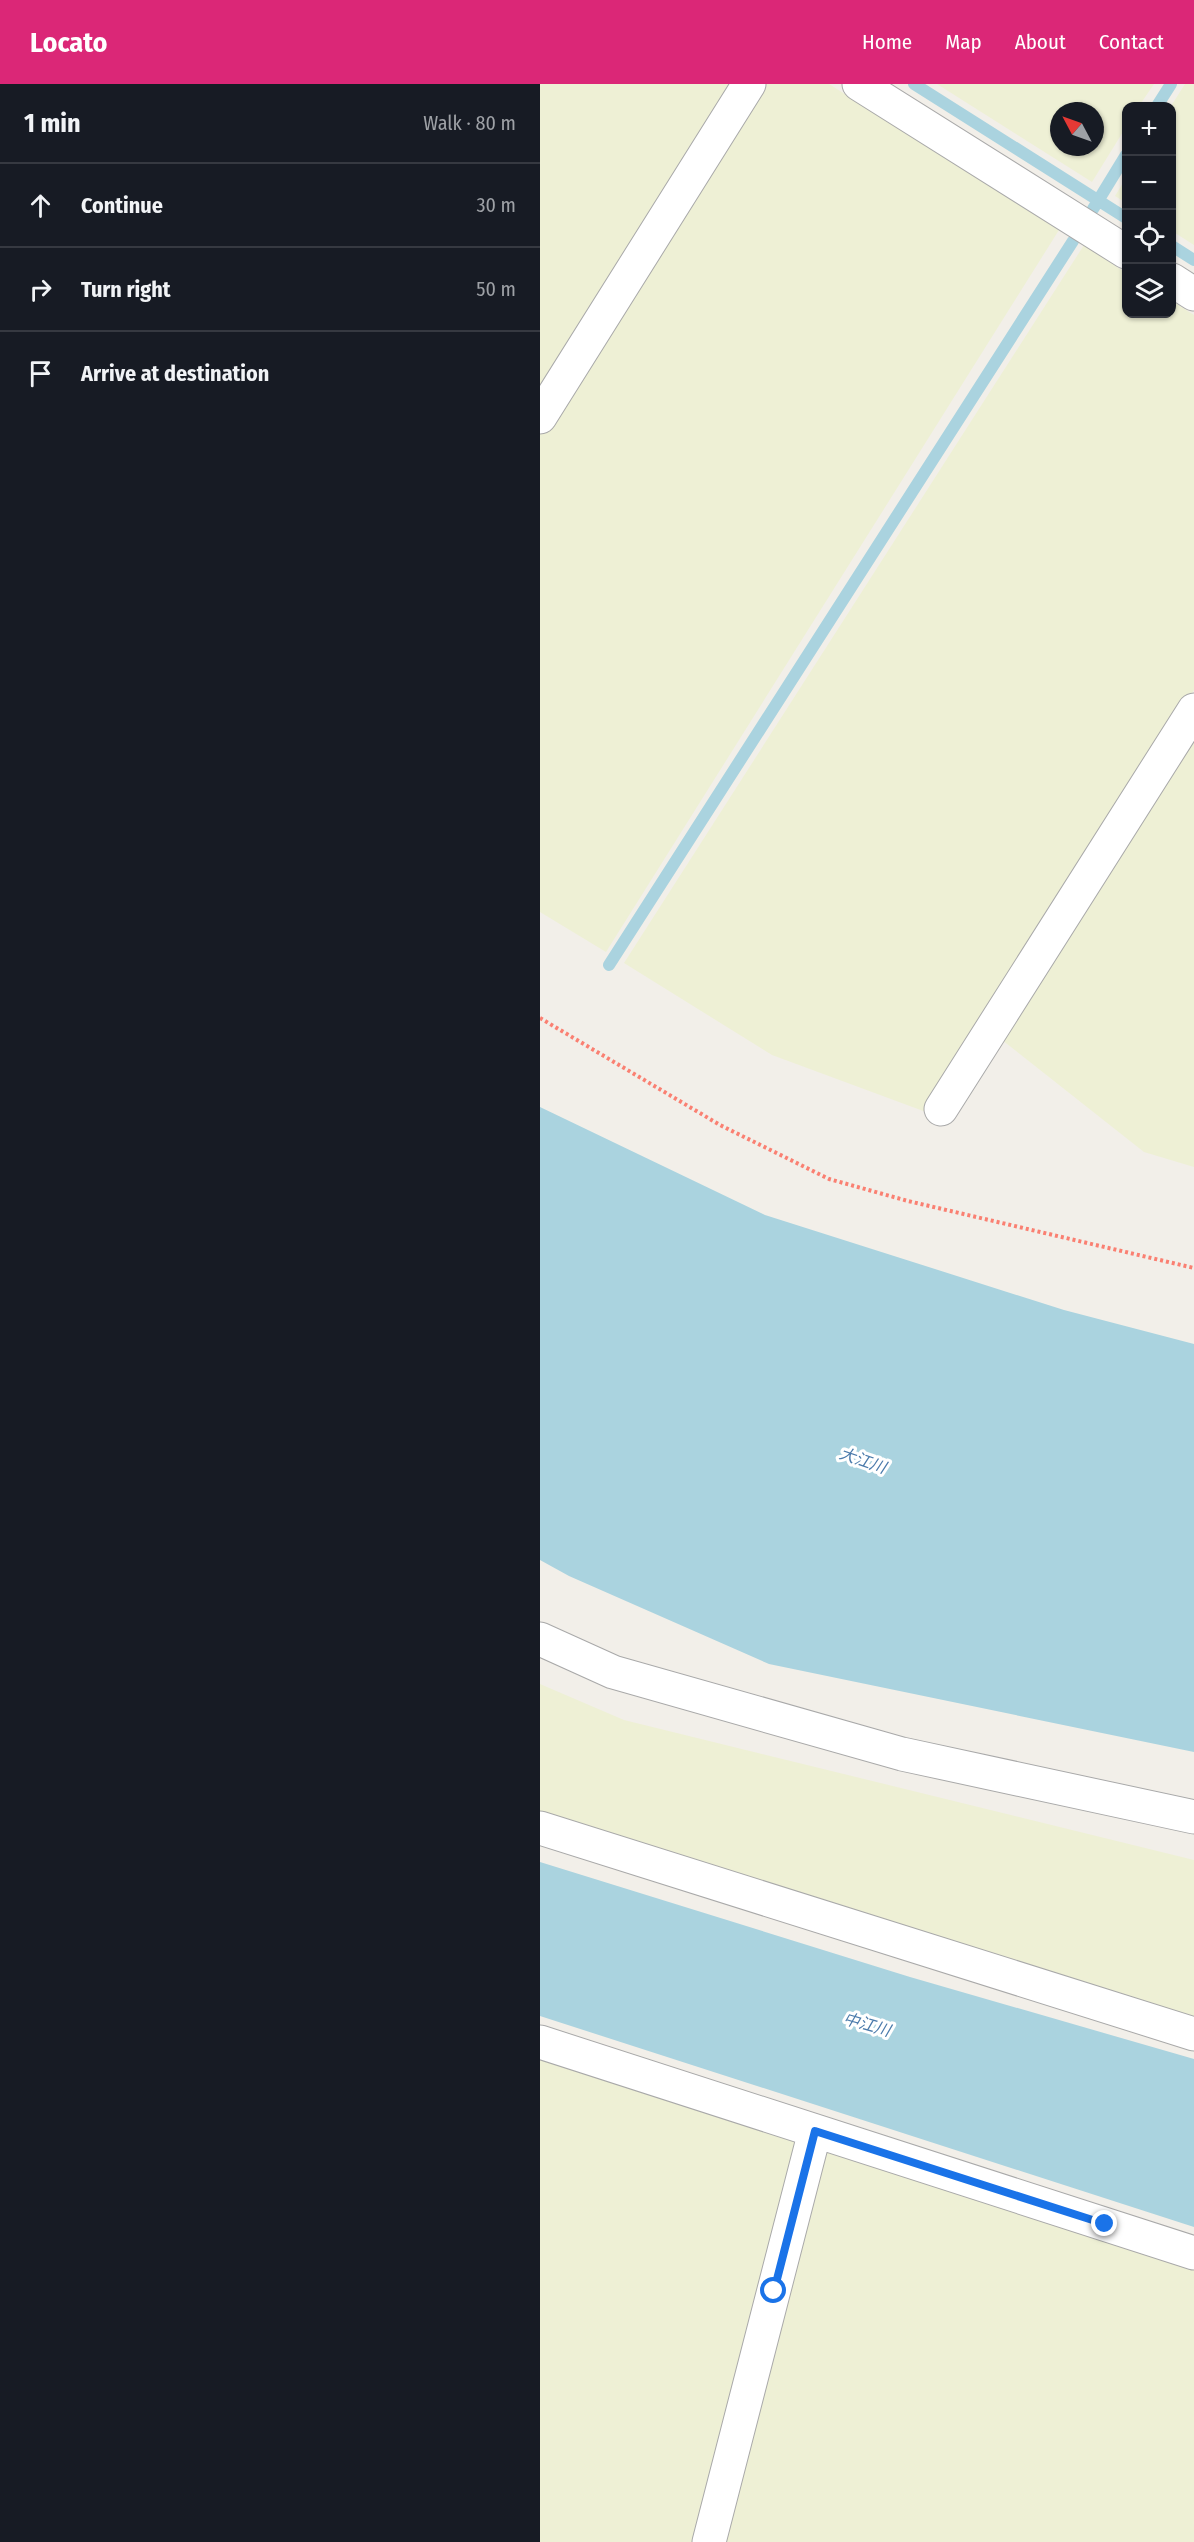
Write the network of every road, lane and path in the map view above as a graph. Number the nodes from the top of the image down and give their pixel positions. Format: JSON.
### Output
{"nodes":[{"id":1,"x":749,"y":84,"type":"edge"},
{"id":2,"x":859,"y":84,"type":"edge"},
{"id":3,"x":1122,"y":249,"type":"edge"},
{"id":4,"x":1176,"y":283,"type":"edge"},
{"id":5,"x":1194,"y":294,"type":"edge"},
{"id":6,"x":540,"y":417,"type":"edge"},
{"id":7,"x":1194,"y":710,"type":"edge"},
{"id":8,"x":540,"y":1018,"type":"edge"},
{"id":9,"x":940,"y":1109,"type":"dead end"},
{"id":10,"x":1194,"y":1268,"type":"edge"},
{"id":11,"x":540,"y":1639,"type":"edge"},
{"id":12,"x":1194,"y":1817,"type":"edge"},
{"id":13,"x":540,"y":1828,"type":"edge"},
{"id":14,"x":1194,"y":2034,"type":"edge"},
{"id":15,"x":540,"y":2042,"type":"edge"},
{"id":16,"x":815,"y":2131,"type":"junction"},
{"id":17,"x":1194,"y":2253,"type":"edge"},
{"id":18,"x":709,"y":2542,"type":"edge"}],
"edges":[{"from":1,"to":6,"type":"street"},
{"from":2,"to":3,"type":"street"},
{"from":4,"to":5,"type":"street"},
{"from":7,"to":9,"type":"street"},
{"from":8,"to":10,"type":"path"},
{"from":11,"to":12,"type":"street"},
{"from":13,"to":14,"type":"street"},
{"from":15,"to":16,"type":"street"},
{"from":16,"to":17,"type":"street"},
{"from":16,"to":18,"type":"street"}]}
